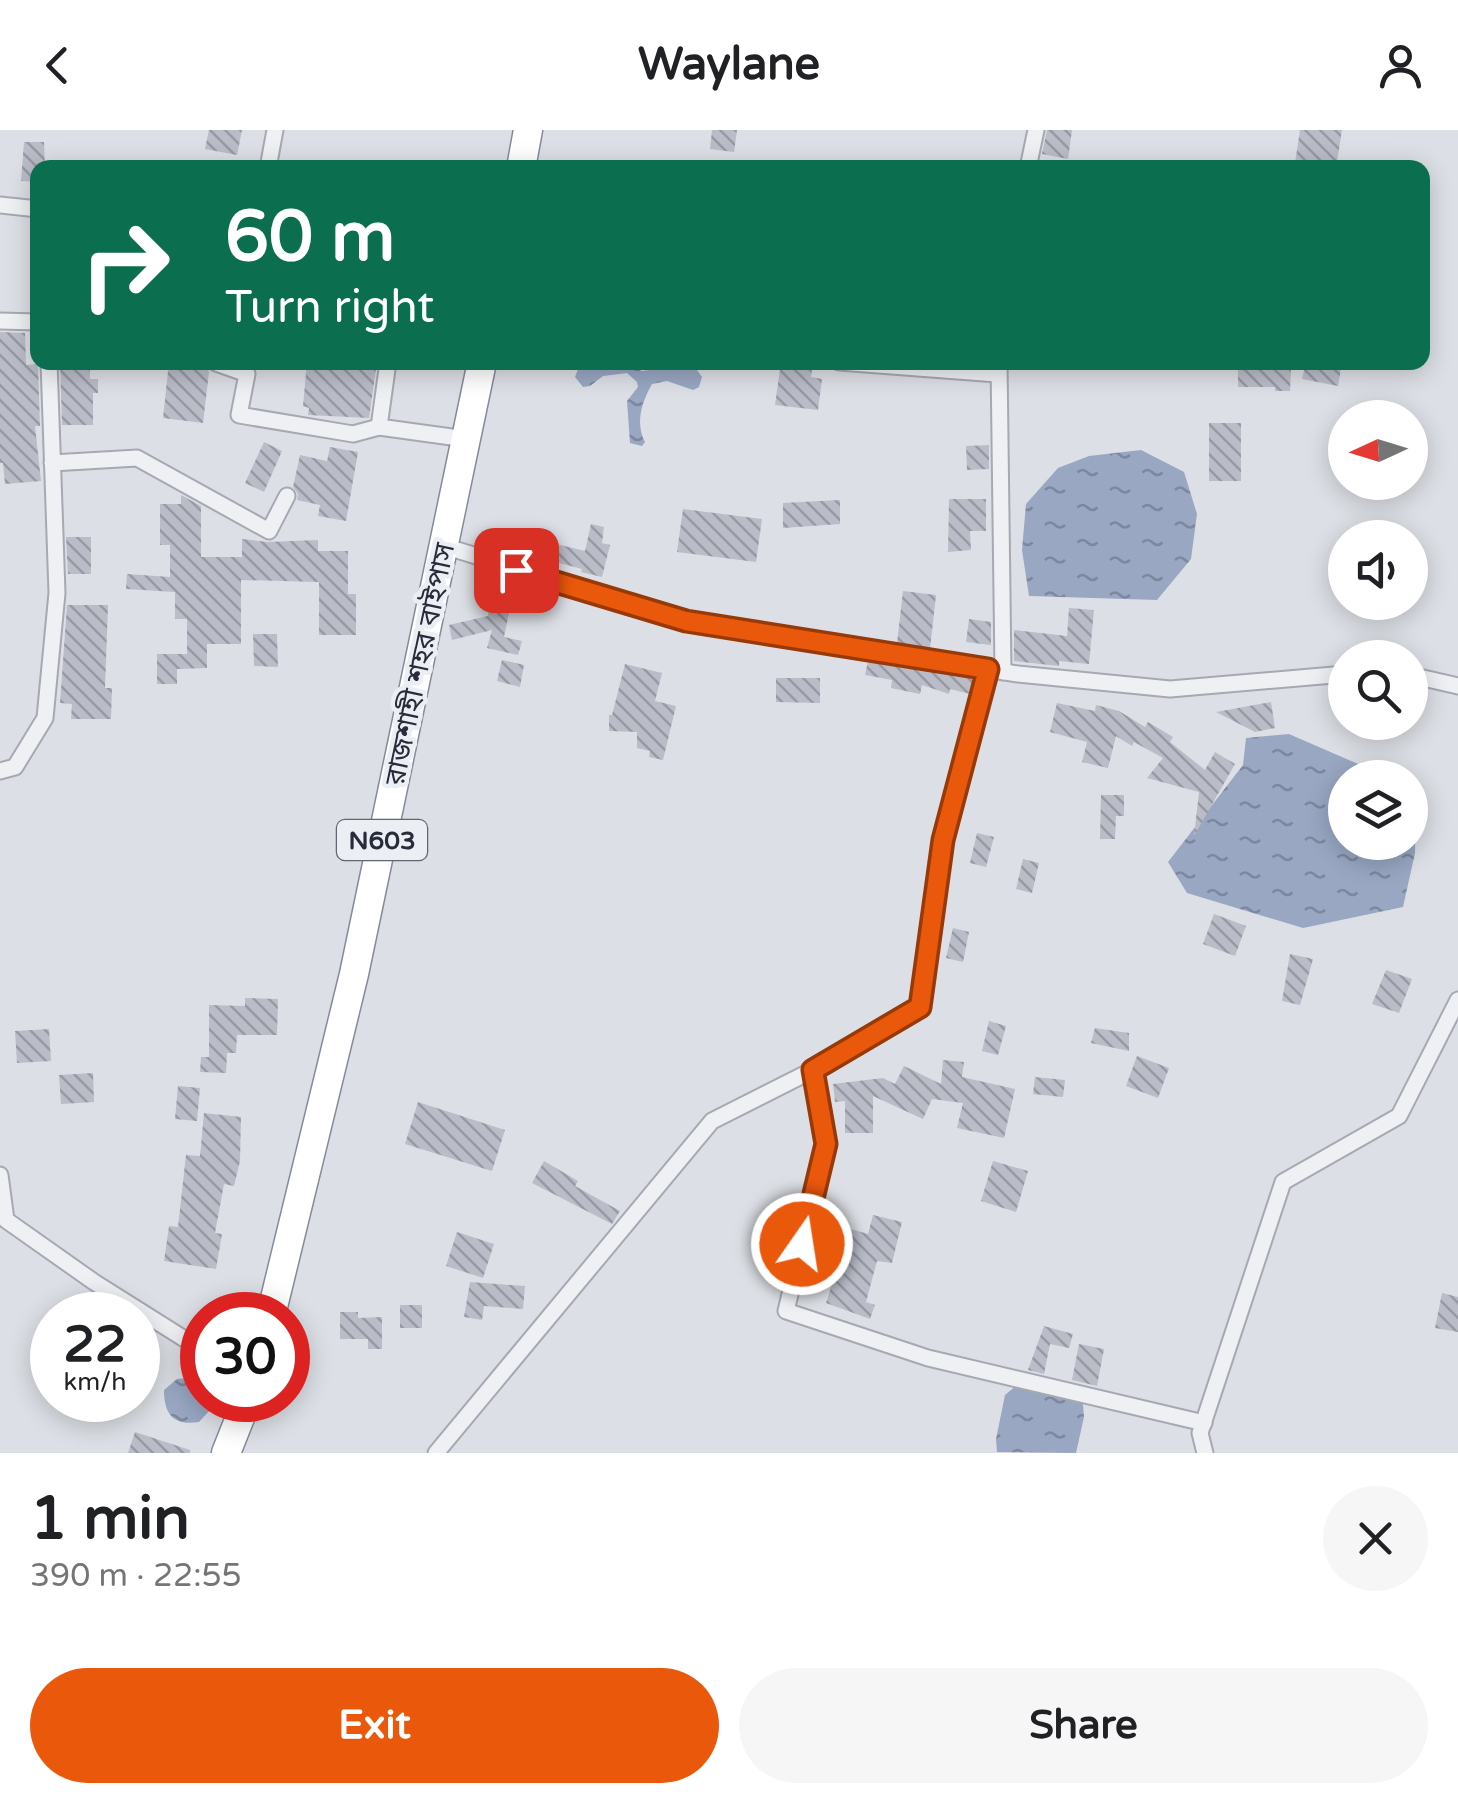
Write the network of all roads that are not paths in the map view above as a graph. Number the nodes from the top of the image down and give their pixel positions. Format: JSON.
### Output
{"nodes":[{"id":1,"x":275,"y":130,"type":"edge"},
{"id":2,"x":528,"y":130,"type":"edge"},
{"id":3,"x":1036,"y":130,"type":"edge"},
{"id":4,"x":269,"y":160,"type":"edge"},
{"id":5,"x":522,"y":160,"type":"edge"},
{"id":6,"x":1030,"y":160,"type":"edge"},
{"id":7,"x":0,"y":206,"type":"edge"},
{"id":8,"x":30,"y":208,"type":"edge"},
{"id":9,"x":0,"y":321,"type":"edge"},
{"id":10,"x":30,"y":322,"type":"edge"},
{"id":11,"x":49,"y":370,"type":"edge"},
{"id":12,"x":236,"y":370,"type":"edge"},
{"id":13,"x":387,"y":370,"type":"edge"},
{"id":14,"x":480,"y":370,"type":"edge"},
{"id":15,"x":998,"y":370,"type":"edge"},
{"id":16,"x":379,"y":427,"type":"junction"},
{"id":17,"x":466,"y":439,"type":"junction"},
{"id":18,"x":52,"y":462,"type":"junction"},
{"id":19,"x":287,"y":496,"type":"dead end"},
{"id":20,"x":444,"y":546,"type":"junction"},
{"id":21,"x":996,"y":670,"type":"junction"},
{"id":22,"x":1328,"y":675,"type":"edge"},
{"id":23,"x":1428,"y":679,"type":"edge"},
{"id":24,"x":1458,"y":686,"type":"edge"},
{"id":25,"x":0,"y":770,"type":"edge"},
{"id":26,"x":1458,"y":1000,"type":"edge"},
{"id":27,"x":813,"y":1070,"type":"junction"},
{"id":28,"x":0,"y":1175,"type":"edge"},
{"id":29,"x":277,"y":1292,"type":"edge"},
{"id":30,"x":180,"y":1336,"type":"edge"},
{"id":31,"x":235,"y":1422,"type":"edge"},
{"id":32,"x":1204,"y":1423,"type":"junction"},
{"id":33,"x":226,"y":1453,"type":"edge"},
{"id":34,"x":436,"y":1453,"type":"edge"},
{"id":35,"x":1205,"y":1453,"type":"edge"}],
"edges":[{"from":1,"to":4,"type":"street"},
{"from":2,"to":5,"type":"highway"},
{"from":3,"to":6,"type":"street"},
{"from":7,"to":8,"type":"street"},
{"from":9,"to":10,"type":"street"},
{"from":11,"to":18,"type":"street"},
{"from":12,"to":16,"type":"street"},
{"from":13,"to":16,"type":"street"},
{"from":14,"to":17,"type":"highway","name":"রাজশাহী শহর বাইপাস","number":"N603"},
{"from":15,"to":21,"type":"street"},
{"from":16,"to":17,"type":"street"},
{"from":17,"to":20,"type":"highway","name":"রাজশাহী শহর বাইপাস","number":"N603"},
{"from":18,"to":19,"type":"street"},
{"from":18,"to":25,"type":"street"},
{"from":20,"to":21,"type":"street"},
{"from":20,"to":29,"type":"highway","name":"রাজশাহী শহর বাইপাস","number":"N603"},
{"from":21,"to":22,"type":"street"},
{"from":21,"to":27,"type":"street"},
{"from":23,"to":24,"type":"street"},
{"from":26,"to":32,"type":"street"},
{"from":27,"to":32,"type":"street"},
{"from":27,"to":34,"type":"street"},
{"from":28,"to":30,"type":"street"},
{"from":31,"to":33,"type":"highway"},
{"from":32,"to":35,"type":"street"}]}
